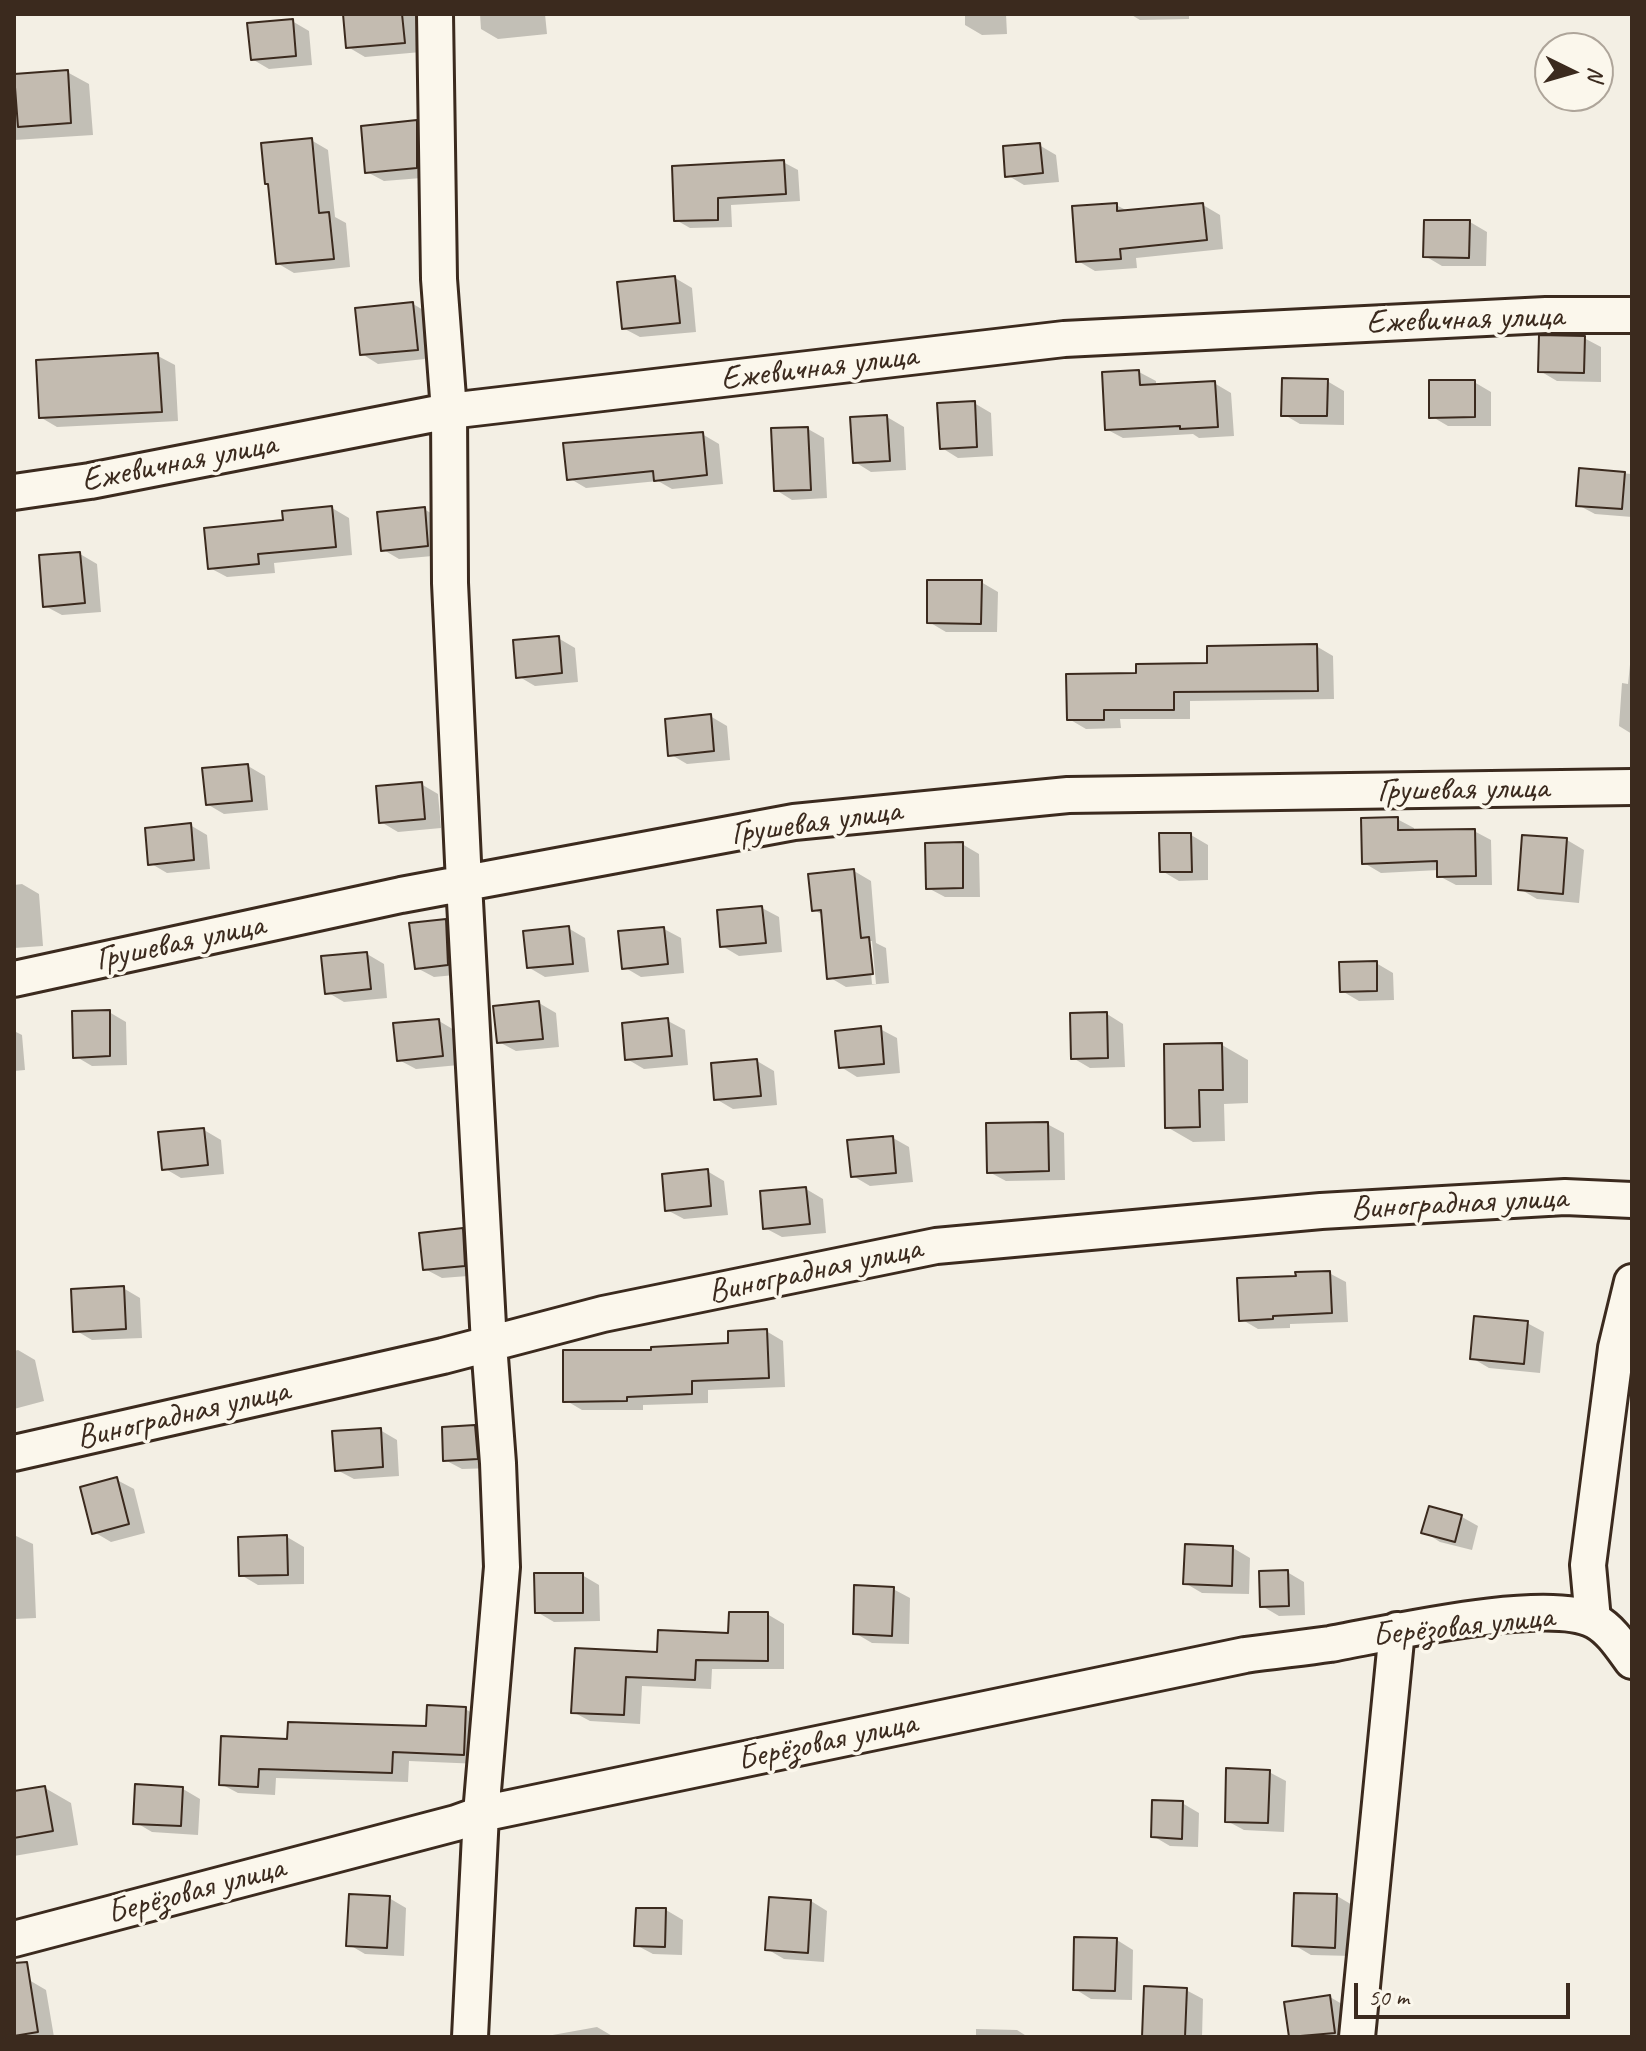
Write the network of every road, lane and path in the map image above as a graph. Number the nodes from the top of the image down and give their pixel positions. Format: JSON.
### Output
{"nodes":[{"id":1,"x":435,"y":14,"type":"edge"},
{"id":2,"x":1632,"y":315,"type":"edge"},
{"id":3,"x":449,"y":411,"type":"junction"},
{"id":4,"x":14,"y":492,"type":"edge"},
{"id":5,"x":1632,"y":787,"type":"edge"},
{"id":6,"x":464,"y":883,"type":"junction"},
{"id":7,"x":14,"y":979,"type":"edge"},
{"id":8,"x":1632,"y":1200,"type":"edge"},
{"id":9,"x":1632,"y":1282,"type":"edge"},
{"id":10,"x":489,"y":1344,"type":"junction"},
{"id":11,"x":14,"y":1453,"type":"edge"},
{"id":12,"x":1593,"y":1620,"type":"junction"},
{"id":13,"x":1397,"y":1630,"type":"junction"},
{"id":14,"x":1632,"y":1661,"type":"edge"},
{"id":15,"x":481,"y":1814,"type":"junction"},
{"id":16,"x":14,"y":1939,"type":"edge"},
{"id":17,"x":470,"y":2037,"type":"edge"},
{"id":18,"x":1357,"y":2037,"type":"edge"}],
"edges":[{"from":1,"to":3,"type":"street"},
{"from":2,"to":3,"type":"street","name":"Ежевичная улица"},
{"from":3,"to":4,"type":"street","name":"Ежевичная улица"},
{"from":3,"to":6,"type":"street"},
{"from":5,"to":6,"type":"street","name":"Грушевая улица"},
{"from":6,"to":7,"type":"street","name":"Грушевая улица"},
{"from":6,"to":10,"type":"street"},
{"from":8,"to":10,"type":"street","name":"Виноградная улица"},
{"from":9,"to":12,"type":"street"},
{"from":10,"to":11,"type":"street","name":"Виноградная улица"},
{"from":10,"to":15,"type":"street"},
{"from":12,"to":13,"type":"street","name":"Берёзовая улица"},
{"from":12,"to":14,"type":"street","name":"Берёзовая улица"},
{"from":13,"to":15,"type":"street","name":"Берёзовая улица"},
{"from":13,"to":18,"type":"street"},
{"from":15,"to":16,"type":"street","name":"Берёзовая улица"},
{"from":15,"to":17,"type":"street"}]}
